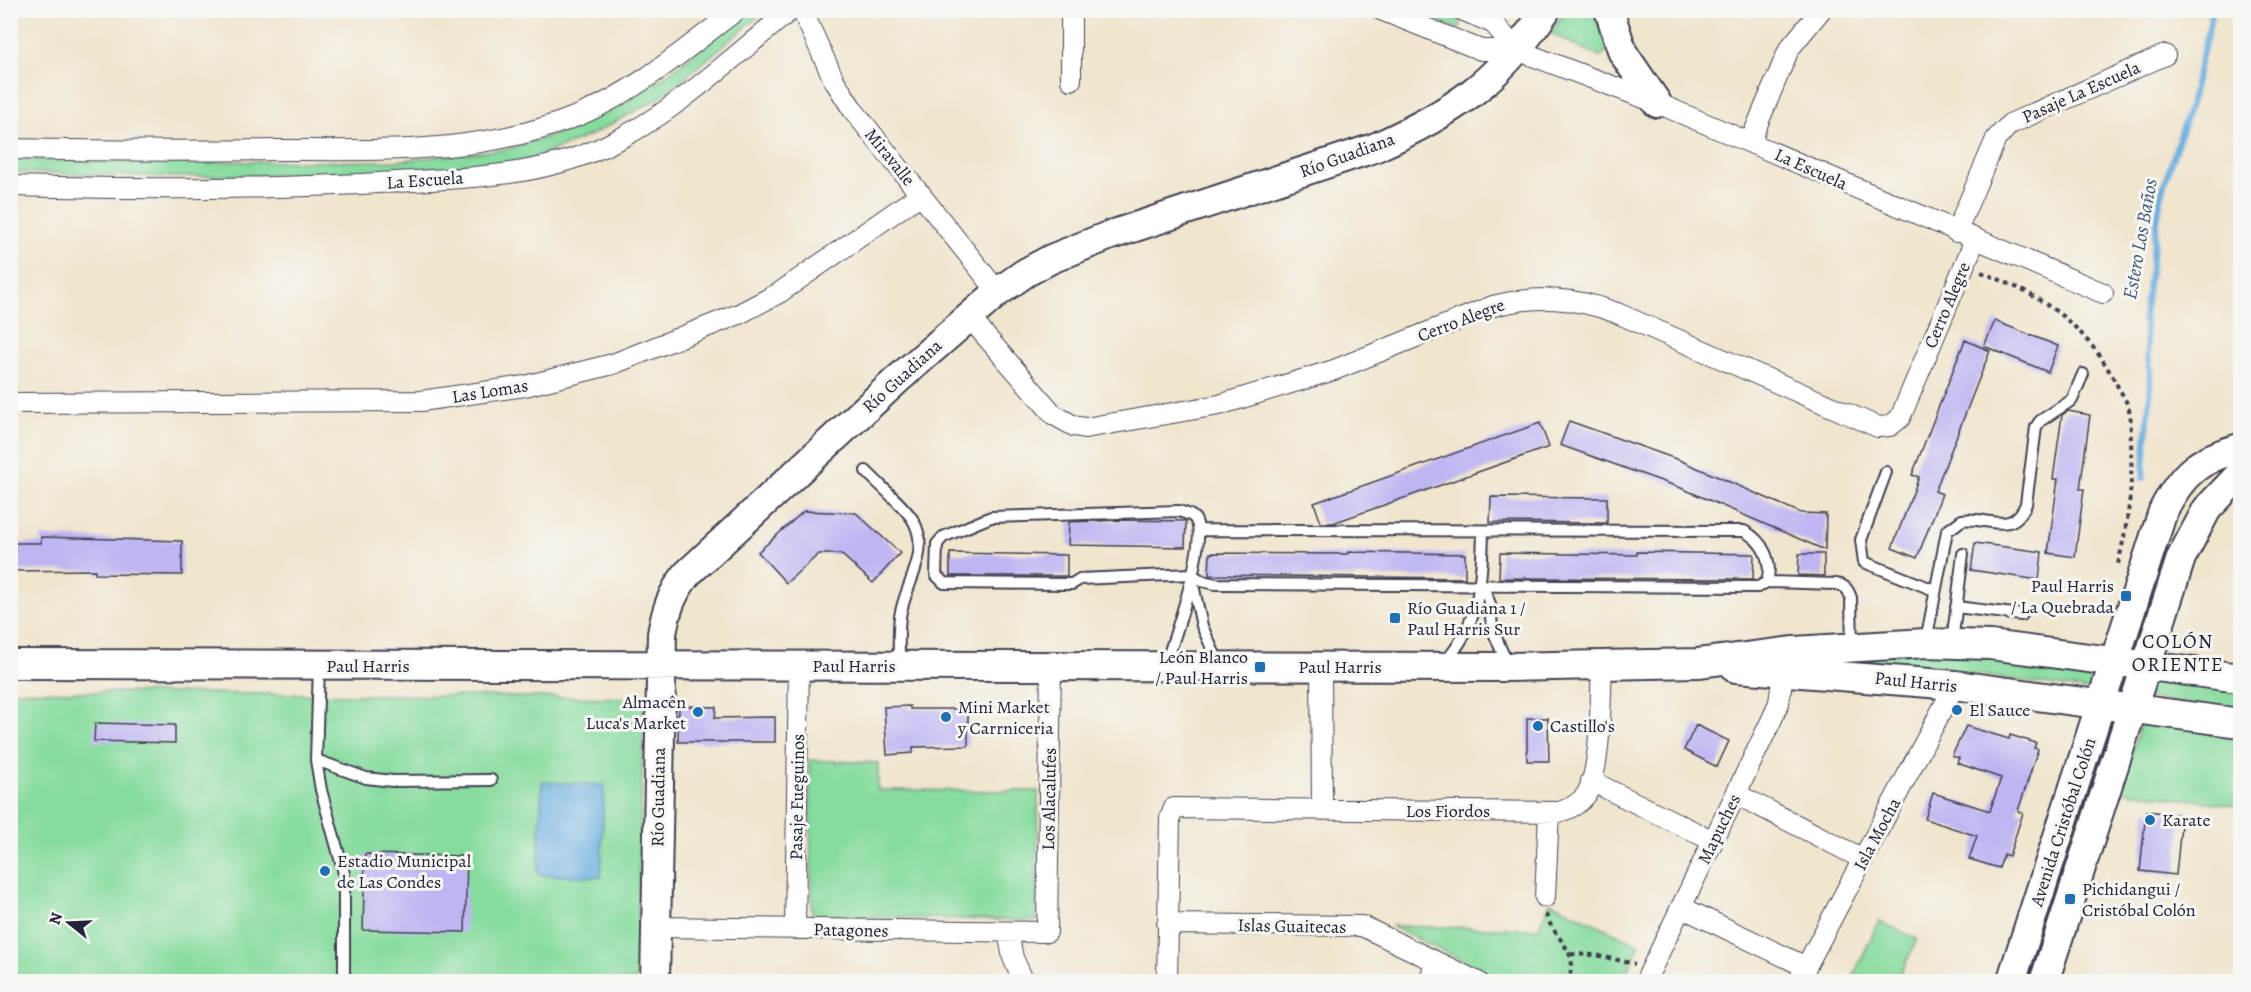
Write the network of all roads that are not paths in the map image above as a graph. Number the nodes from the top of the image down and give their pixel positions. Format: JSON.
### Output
{"nodes":[{"id":1,"x":737,"y":10,"type":"edge"},
{"id":2,"x":791,"y":10,"type":"edge"},
{"id":3,"x":802,"y":10,"type":"edge"},
{"id":4,"x":1071,"y":10,"type":"edge"},
{"id":5,"x":1381,"y":10,"type":"edge"},
{"id":6,"x":1462,"y":10,"type":"edge"},
{"id":7,"x":1546,"y":10,"type":"edge"},
{"id":8,"x":1609,"y":10,"type":"edge"},
{"id":9,"x":1821,"y":10,"type":"edge"},
{"id":10,"x":1517,"y":50,"type":"junction"},
{"id":11,"x":2164,"y":55,"type":"dead end"},
{"id":12,"x":1071,"y":80,"type":"dead end"},
{"id":13,"x":1657,"y":103,"type":"junction"},
{"id":14,"x":1750,"y":142,"type":"junction"},
{"id":15,"x":10,"y":149,"type":"edge"},
{"id":16,"x":10,"y":186,"type":"edge"},
{"id":17,"x":921,"y":194,"type":"junction"},
{"id":18,"x":1956,"y":232,"type":"junction"},
{"id":19,"x":1975,"y":240,"type":"junction"},
{"id":20,"x":998,"y":292,"type":"junction"},
{"id":21,"x":2103,"y":293,"type":"dead end"},
{"id":22,"x":969,"y":317,"type":"junction"},
{"id":23,"x":2083,"y":374,"type":"dead end"},
{"id":24,"x":10,"y":403,"type":"edge"},
{"id":25,"x":2241,"y":448,"type":"edge"},
{"id":26,"x":2241,"y":457,"type":"edge"},
{"id":27,"x":866,"y":471,"type":"dead end"},
{"id":28,"x":1886,"y":472,"type":"dead end"},
{"id":29,"x":2241,"y":474,"type":"edge"},
{"id":30,"x":1200,"y":530,"type":"junction"},
{"id":31,"x":1483,"y":531,"type":"junction"},
{"id":32,"x":1963,"y":554,"type":"dead end"},
{"id":33,"x":1191,"y":574,"type":"junction"},
{"id":34,"x":1767,"y":582,"type":"junction"},
{"id":35,"x":1482,"y":584,"type":"junction"},
{"id":36,"x":1934,"y":590,"type":"junction"},
{"id":37,"x":1956,"y":607,"type":"junction"},
{"id":38,"x":2022,"y":615,"type":"dead end"},
{"id":39,"x":1947,"y":643,"type":"junction"},
{"id":40,"x":1852,"y":648,"type":"junction"},
{"id":41,"x":1698,"y":663,"type":"junction"},
{"id":42,"x":2116,"y":663,"type":"junction"},
{"id":43,"x":10,"y":664,"type":"edge"},
{"id":44,"x":319,"y":666,"type":"junction"},
{"id":45,"x":661,"y":666,"type":"junction"},
{"id":46,"x":799,"y":666,"type":"junction"},
{"id":47,"x":898,"y":666,"type":"junction"},
{"id":48,"x":1051,"y":666,"type":"junction"},
{"id":49,"x":1165,"y":666,"type":"junction"},
{"id":50,"x":1602,"y":666,"type":"junction"},
{"id":51,"x":2146,"y":666,"type":"junction"},
{"id":52,"x":1220,"y":667,"type":"junction"},
{"id":53,"x":1322,"y":667,"type":"junction"},
{"id":54,"x":1441,"y":667,"type":"junction"},
{"id":55,"x":1509,"y":667,"type":"junction"},
{"id":56,"x":1783,"y":673,"type":"junction"},
{"id":57,"x":2241,"y":678,"type":"edge"},
{"id":58,"x":1944,"y":684,"type":"junction"},
{"id":59,"x":2102,"y":703,"type":"junction"},
{"id":60,"x":2133,"y":707,"type":"junction"},
{"id":61,"x":2241,"y":723,"type":"edge"},
{"id":62,"x":316,"y":760,"type":"junction"},
{"id":63,"x":491,"y":780,"type":"dead end"},
{"id":64,"x":1592,"y":781,"type":"junction"},
{"id":65,"x":1736,"y":794,"type":"junction"},
{"id":66,"x":1322,"y":810,"type":"junction"},
{"id":67,"x":1549,"y":812,"type":"junction"},
{"id":68,"x":1713,"y":841,"type":"junction"},
{"id":69,"x":1863,"y":859,"type":"junction"},
{"id":70,"x":1545,"y":897,"type":"road end"},
{"id":71,"x":1681,"y":908,"type":"junction"},
{"id":72,"x":1167,"y":924,"type":"junction"},
{"id":73,"x":656,"y":927,"type":"junction"},
{"id":74,"x":795,"y":929,"type":"junction"},
{"id":75,"x":1008,"y":932,"type":"junction"},
{"id":76,"x":1047,"y":932,"type":"joint"},
{"id":77,"x":1437,"y":962,"type":"junction"},
{"id":78,"x":344,"y":974,"type":"dead end"},
{"id":79,"x":1802,"y":974,"type":"edge"},
{"id":80,"x":1648,"y":976,"type":"edge"},
{"id":81,"x":655,"y":981,"type":"edge"},
{"id":82,"x":1024,"y":981,"type":"edge"},
{"id":83,"x":1167,"y":981,"type":"edge"},
{"id":84,"x":1428,"y":981,"type":"edge"},
{"id":85,"x":1478,"y":981,"type":"edge"},
{"id":86,"x":2011,"y":981,"type":"edge"},
{"id":87,"x":2044,"y":981,"type":"edge"}],
"edges":[{"from":1,"to":15,"type":"street","name":"La Escuela"},
{"from":2,"to":16,"type":"street","name":"La Escuela"},
{"from":3,"to":17,"type":"street","name":"Miravalle"},
{"from":4,"to":12,"type":"street"},
{"from":5,"to":10,"type":"street","name":"La Escuela"},
{"from":6,"to":10,"type":"street","name":"La Escuela"},
{"from":7,"to":10,"type":"street","name":"Río Guadiana"},
{"from":8,"to":13,"type":"street"},
{"from":9,"to":14,"type":"street"},
{"from":10,"to":13,"type":"street","name":"La Escuela"},
{"from":10,"to":20,"type":"street","name":"Río Guadiana"},
{"from":11,"to":18,"type":"street","name":"Pasaje La Escuela"},
{"from":13,"to":14,"type":"street","name":"La Escuela"},
{"from":14,"to":18,"type":"street","name":"La Escuela"},
{"from":17,"to":20,"type":"street","name":"Miravalle"},
{"from":17,"to":24,"type":"street","name":"Las Lomas"},
{"from":18,"to":19,"type":"street","name":"La Escuela"},
{"from":19,"to":21,"type":"street","name":"La Escuela"},
{"from":19,"to":22,"type":"street","name":"Cerro Alegre"},
{"from":20,"to":22,"type":"street","name":"Río Guadiana"},
{"from":22,"to":45,"type":"street","name":"Río Guadiana"},
{"from":23,"to":36,"type":"lane"},
{"from":25,"to":42,"type":"street","name":"Avenida Cristóbal Colón"},
{"from":26,"to":42,"type":"street","name":"Avenida Cristóbal Colón"},
{"from":27,"to":47,"type":"lane"},
{"from":28,"to":36,"type":"lane"},
{"from":29,"to":51,"type":"street","name":"Avenida Cristóbal Colón"},
{"from":30,"to":31,"type":"lane"},
{"from":30,"to":33,"type":"lane"},
{"from":30,"to":33,"type":"lane"},
{"from":31,"to":34,"type":"lane"},
{"from":31,"to":35,"type":"lane"},
{"from":32,"to":37,"type":"lane"},
{"from":33,"to":35,"type":"lane"},
{"from":33,"to":49,"type":"lane"},
{"from":33,"to":52,"type":"lane"},
{"from":34,"to":35,"type":"lane"},
{"from":34,"to":40,"type":"lane"},
{"from":35,"to":54,"type":"lane"},
{"from":35,"to":55,"type":"lane"},
{"from":36,"to":39,"type":"lane"},
{"from":37,"to":38,"type":"lane"},
{"from":37,"to":39,"type":"lane"},
{"from":39,"to":40,"type":"street","name":"Paul Harris"},
{"from":39,"to":42,"type":"street","name":"Paul Harris"},
{"from":39,"to":58,"type":"street"},
{"from":40,"to":41,"type":"street","name":"Paul Harris"},
{"from":41,"to":50,"type":"street","name":"Paul Harris"},
{"from":41,"to":56,"type":"street","name":"Paul Harris"},
{"from":42,"to":51,"type":"street","name":"Paul Harris"},
{"from":42,"to":59,"type":"street","name":"Avenida Cristóbal Colón"},
{"from":43,"to":44,"type":"street","name":"Paul Harris"},
{"from":44,"to":45,"type":"street","name":"Paul Harris"},
{"from":44,"to":62,"type":"lane"},
{"from":45,"to":46,"type":"street","name":"Paul Harris"},
{"from":45,"to":73,"type":"street","name":"Río Guadiana"},
{"from":46,"to":47,"type":"street","name":"Paul Harris"},
{"from":46,"to":74,"type":"street","name":"Pasaje Fueguinos"},
{"from":47,"to":48,"type":"street","name":"Paul Harris"},
{"from":48,"to":49,"type":"street","name":"Paul Harris"},
{"from":48,"to":76,"type":"street","name":"Los Alacalufes"},
{"from":49,"to":52,"type":"street","name":"Paul Harris"},
{"from":50,"to":55,"type":"street","name":"Paul Harris"},
{"from":50,"to":64,"type":"street","name":"Los Fiordos"},
{"from":51,"to":57,"type":"street","name":"Paul Harris"},
{"from":51,"to":60,"type":"street","name":"Avenida Cristóbal Colón"},
{"from":52,"to":53,"type":"street","name":"Paul Harris"},
{"from":53,"to":54,"type":"street","name":"Paul Harris"},
{"from":53,"to":66,"type":"street"},
{"from":54,"to":55,"type":"street","name":"Paul Harris"},
{"from":56,"to":58,"type":"street","name":"Paul Harris"},
{"from":56,"to":65,"type":"street","name":"Mapuches"},
{"from":58,"to":59,"type":"street","name":"Paul Harris"},
{"from":58,"to":69,"type":"street","name":"Isla Mocha"},
{"from":59,"to":60,"type":"street","name":"Paul Harris"},
{"from":59,"to":86,"type":"street","name":"Avenida Cristóbal Colón"},
{"from":60,"to":61,"type":"street","name":"Paul Harris"},
{"from":60,"to":87,"type":"street","name":"Avenida Cristóbal Colón"},
{"from":62,"to":63,"type":"lane"},
{"from":62,"to":78,"type":"lane"},
{"from":64,"to":67,"type":"street","name":"Los Fiordos"},
{"from":64,"to":68,"type":"street"},
{"from":65,"to":68,"type":"street","name":"Mapuches"},
{"from":65,"to":69,"type":"street"},
{"from":66,"to":67,"type":"street","name":"Los Fiordos"},
{"from":66,"to":72,"type":"street","name":"Los Fiordos"},
{"from":67,"to":70,"type":"street"},
{"from":68,"to":71,"type":"street","name":"Mapuches"},
{"from":69,"to":79,"type":"street","name":"Isla Mocha"},
{"from":71,"to":79,"type":"street"},
{"from":71,"to":80,"type":"street","name":"Mapuches"},
{"from":72,"to":77,"type":"street","name":"Islas Guaitecas"},
{"from":72,"to":83,"type":"street"},
{"from":73,"to":74,"type":"street","name":"Patagones"},
{"from":73,"to":81,"type":"street","name":"Río Guadiana"},
{"from":74,"to":75,"type":"street","name":"Patagones"},
{"from":75,"to":76,"type":"street","name":"Patagones"},
{"from":75,"to":82,"type":"street"},
{"from":77,"to":84,"type":"street"},
{"from":77,"to":85,"type":"street","name":"Islas Guaitecas"}]}
